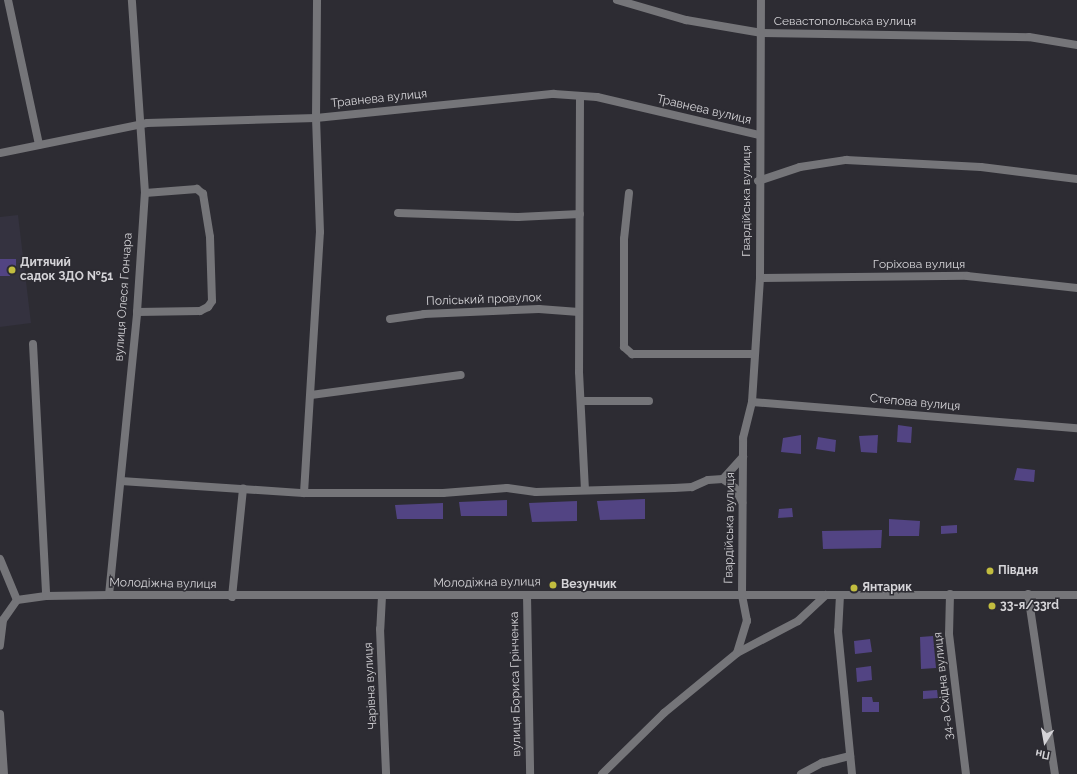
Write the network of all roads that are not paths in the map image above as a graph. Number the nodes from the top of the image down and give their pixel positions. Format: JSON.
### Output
{"nodes":[{"id":1,"x":8,"y":0,"type":"edge"},
{"id":2,"x":132,"y":0,"type":"edge"},
{"id":3,"x":317,"y":0,"type":"edge"},
{"id":4,"x":617,"y":0,"type":"edge"},
{"id":5,"x":761,"y":0,"type":"edge"},
{"id":6,"x":762,"y":33,"type":"junction"},
{"id":7,"x":1077,"y":45,"type":"edge"},
{"id":8,"x":580,"y":96,"type":"junction"},
{"id":9,"x":316,"y":118,"type":"junction"},
{"id":10,"x":138,"y":125,"type":"junction"},
{"id":11,"x":759,"y":135,"type":"junction"},
{"id":12,"x":39,"y":146,"type":"junction"},
{"id":13,"x":0,"y":153,"type":"edge"},
{"id":14,"x":1077,"y":179,"type":"edge"},
{"id":15,"x":758,"y":181,"type":"junction"},
{"id":16,"x":145,"y":193,"type":"junction"},
{"id":17,"x":629,"y":193,"type":"dead end"},
{"id":18,"x":398,"y":212,"type":"dead end"},
{"id":19,"x":580,"y":214,"type":"junction"},
{"id":20,"x":760,"y":278,"type":"junction"},
{"id":21,"x":1077,"y":288,"type":"edge"},
{"id":22,"x":137,"y":312,"type":"junction"},
{"id":23,"x":579,"y":312,"type":"junction"},
{"id":24,"x":390,"y":319,"type":"dead end"},
{"id":25,"x":33,"y":344,"type":"dead end"},
{"id":26,"x":753,"y":354,"type":"junction"},
{"id":27,"x":461,"y":375,"type":"dead end"},
{"id":28,"x":311,"y":395,"type":"junction"},
{"id":29,"x":650,"y":401,"type":"dead end"},
{"id":30,"x":581,"y":402,"type":"junction"},
{"id":31,"x":752,"y":402,"type":"junction"},
{"id":32,"x":1077,"y":428,"type":"edge"},
{"id":33,"x":743,"y":457,"type":"junction"},
{"id":34,"x":723,"y":479,"type":"junction"},
{"id":35,"x":121,"y":481,"type":"junction"},
{"id":36,"x":244,"y":489,"type":"junction"},
{"id":37,"x":585,"y":490,"type":"junction"},
{"id":38,"x":304,"y":493,"type":"junction"},
{"id":39,"x":743,"y":502,"type":"junction"},
{"id":40,"x":0,"y":559,"type":"edge"},
{"id":41,"x":527,"y":594,"type":"junction"},
{"id":42,"x":950,"y":594,"type":"junction"},
{"id":43,"x":1028,"y":594,"type":"junction"},
{"id":44,"x":109,"y":595,"type":"junction"},
{"id":45,"x":742,"y":595,"type":"junction"},
{"id":46,"x":826,"y":595,"type":"junction"},
{"id":47,"x":840,"y":595,"type":"junction"},
{"id":48,"x":1077,"y":595,"type":"edge"},
{"id":49,"x":46,"y":596,"type":"junction"},
{"id":50,"x":382,"y":596,"type":"junction"},
{"id":51,"x":232,"y":597,"type":"junction"},
{"id":52,"x":17,"y":600,"type":"junction"},
{"id":53,"x":0,"y":646,"type":"edge"},
{"id":54,"x":737,"y":653,"type":"junction"},
{"id":55,"x":0,"y":714,"type":"edge"},
{"id":56,"x":850,"y":756,"type":"junction"},
{"id":57,"x":4,"y":774,"type":"edge"},
{"id":58,"x":386,"y":774,"type":"edge"},
{"id":59,"x":530,"y":774,"type":"edge"},
{"id":60,"x":602,"y":774,"type":"edge"},
{"id":61,"x":801,"y":774,"type":"edge"},
{"id":62,"x":852,"y":774,"type":"edge"},
{"id":63,"x":966,"y":774,"type":"edge"},
{"id":64,"x":1055,"y":774,"type":"edge"}],
"edges":[{"from":1,"to":12,"type":"street"},
{"from":2,"to":10,"type":"street","name":"вулиця Олеся Гончара"},
{"from":3,"to":9,"type":"street"},
{"from":4,"to":6,"type":"street","name":"Севастопольська вулиця"},
{"from":5,"to":6,"type":"street","name":"Гвардійська вулиця"},
{"from":6,"to":7,"type":"street","name":"Севастопольська вулиця"},
{"from":6,"to":11,"type":"street","name":"Гвардійська вулиця"},
{"from":8,"to":9,"type":"street","name":"Травнева вулиця"},
{"from":8,"to":11,"type":"street","name":"Травнева вулиця"},
{"from":8,"to":19,"type":"street"},
{"from":9,"to":10,"type":"street","name":"Травнева вулиця"},
{"from":9,"to":28,"type":"street"},
{"from":10,"to":12,"type":"street","name":"Травнева вулиця"},
{"from":10,"to":16,"type":"street","name":"вулиця Олеся Гончара"},
{"from":11,"to":15,"type":"street","name":"Гвардійська вулиця"},
{"from":12,"to":13,"type":"street","name":"Травнева вулиця"},
{"from":14,"to":15,"type":"street"},
{"from":15,"to":20,"type":"street","name":"Гвардійська вулиця"},
{"from":16,"to":22,"type":"street","name":"вулиця Олеся Гончара"},
{"from":16,"to":22,"type":"street"},
{"from":17,"to":26,"type":"street"},
{"from":18,"to":19,"type":"street"},
{"from":19,"to":23,"type":"street"},
{"from":20,"to":21,"type":"street","name":"Горіхова вулиця"},
{"from":20,"to":26,"type":"street","name":"Гвардійська вулиця"},
{"from":22,"to":35,"type":"street","name":"вулиця Олеся Гончара"},
{"from":23,"to":24,"type":"street","name":"Поліський провулок"},
{"from":23,"to":30,"type":"street"},
{"from":25,"to":49,"type":"street"},
{"from":26,"to":31,"type":"street","name":"Гвардійська вулиця"},
{"from":27,"to":28,"type":"street"},
{"from":28,"to":38,"type":"street"},
{"from":29,"to":30,"type":"street"},
{"from":30,"to":37,"type":"street"},
{"from":31,"to":32,"type":"street","name":"Степова вулиця"},
{"from":31,"to":33,"type":"street","name":"Гвардійська вулиця"},
{"from":33,"to":34,"type":"street"},
{"from":33,"to":39,"type":"street","name":"Гвардійська вулиця"},
{"from":34,"to":37,"type":"street"},
{"from":34,"to":39,"type":"street"},
{"from":35,"to":36,"type":"street"},
{"from":35,"to":44,"type":"street","name":"вулиця Олеся Гончара"},
{"from":36,"to":38,"type":"street"},
{"from":36,"to":51,"type":"street"},
{"from":37,"to":38,"type":"street"},
{"from":39,"to":45,"type":"street","name":"Гвардійська вулиця"},
{"from":40,"to":52,"type":"street"},
{"from":41,"to":45,"type":"street","name":"Молодіжна вулиця"},
{"from":41,"to":50,"type":"street","name":"Молодіжна вулиця"},
{"from":41,"to":59,"type":"street","name":"вулиця Бориса Грінченка"},
{"from":42,"to":43,"type":"street","name":"Молодіжна вулиця"},
{"from":42,"to":47,"type":"street","name":"Молодіжна вулиця"},
{"from":42,"to":63,"type":"street","name":"34-а Східна вулиця"},
{"from":43,"to":48,"type":"street","name":"Молодіжна вулиця"},
{"from":43,"to":64,"type":"street"},
{"from":44,"to":49,"type":"street","name":"Молодіжна вулиця"},
{"from":44,"to":51,"type":"street","name":"Молодіжна вулиця"},
{"from":45,"to":46,"type":"street","name":"Молодіжна вулиця"},
{"from":45,"to":54,"type":"street","name":"Гвардійська вулиця"},
{"from":46,"to":47,"type":"street","name":"Молодіжна вулиця"},
{"from":46,"to":54,"type":"street"},
{"from":47,"to":56,"type":"street"},
{"from":49,"to":52,"type":"street","name":"Молодіжна вулиця"},
{"from":50,"to":51,"type":"street","name":"Молодіжна вулиця"},
{"from":50,"to":58,"type":"street","name":"Чарівна вулиця"},
{"from":52,"to":53,"type":"street"},
{"from":54,"to":60,"type":"street"},
{"from":55,"to":57,"type":"street"},
{"from":56,"to":61,"type":"street"},
{"from":56,"to":62,"type":"street"}]}
